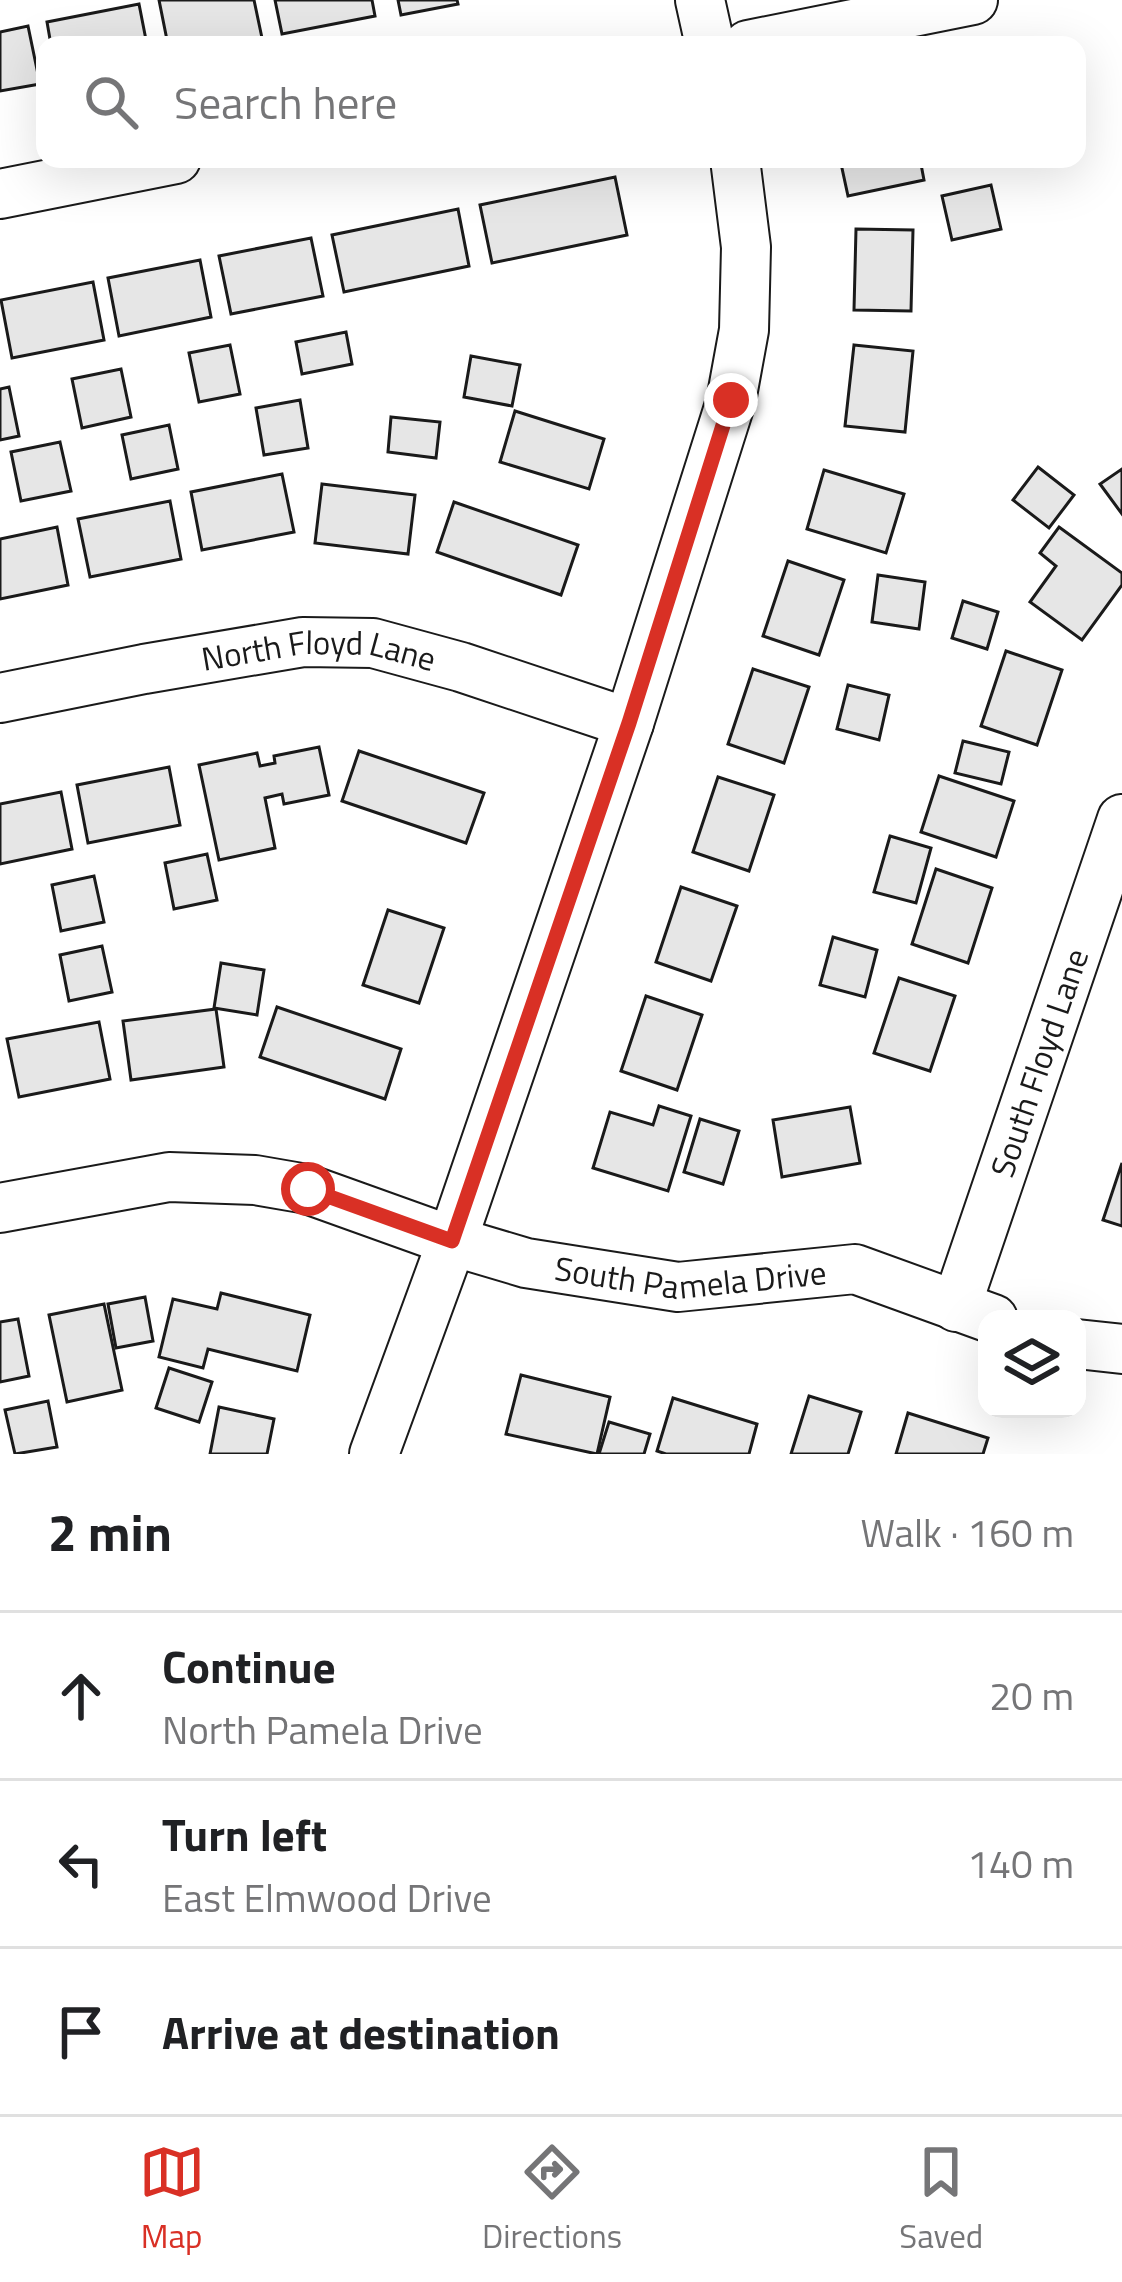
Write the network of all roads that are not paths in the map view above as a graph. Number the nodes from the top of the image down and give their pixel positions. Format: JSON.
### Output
{"nodes":[{"id":1,"x":700,"y":0,"type":"edge"},
{"id":2,"x":973,"y":0,"type":"edge"},
{"id":3,"x":708,"y":36,"type":"edge"},
{"id":4,"x":793,"y":36,"type":"edge"},
{"id":5,"x":131,"y":168,"type":"edge"},
{"id":6,"x":736,"y":168,"type":"edge"},
{"id":7,"x":0,"y":194,"type":"edge"},
{"id":8,"x":0,"y":698,"type":"edge"},
{"id":9,"x":629,"y":723,"type":"junction"},
{"id":10,"x":1122,"y":818,"type":"edge"},
{"id":11,"x":0,"y":1208,"type":"edge"},
{"id":12,"x":452,"y":1241,"type":"junction"},
{"id":13,"x":975,"y":1313,"type":"edge"},
{"id":14,"x":1086,"y":1345,"type":"edge"},
{"id":15,"x":1122,"y":1348,"type":"edge"},
{"id":16,"x":374,"y":1454,"type":"edge"}],
"edges":[{"from":1,"to":3,"type":"street"},
{"from":2,"to":4,"type":"street"},
{"from":5,"to":7,"type":"street"},
{"from":6,"to":9,"type":"street"},
{"from":8,"to":9,"type":"street","name":"North Floyd Lane"},
{"from":9,"to":12,"type":"street"},
{"from":10,"to":13,"type":"street","name":"South Floyd Lane"},
{"from":11,"to":12,"type":"street","name":"South Pamela Drive"},
{"from":12,"to":13,"type":"street","name":"South Pamela Drive"},
{"from":12,"to":16,"type":"street"},
{"from":14,"to":15,"type":"street"}]}
